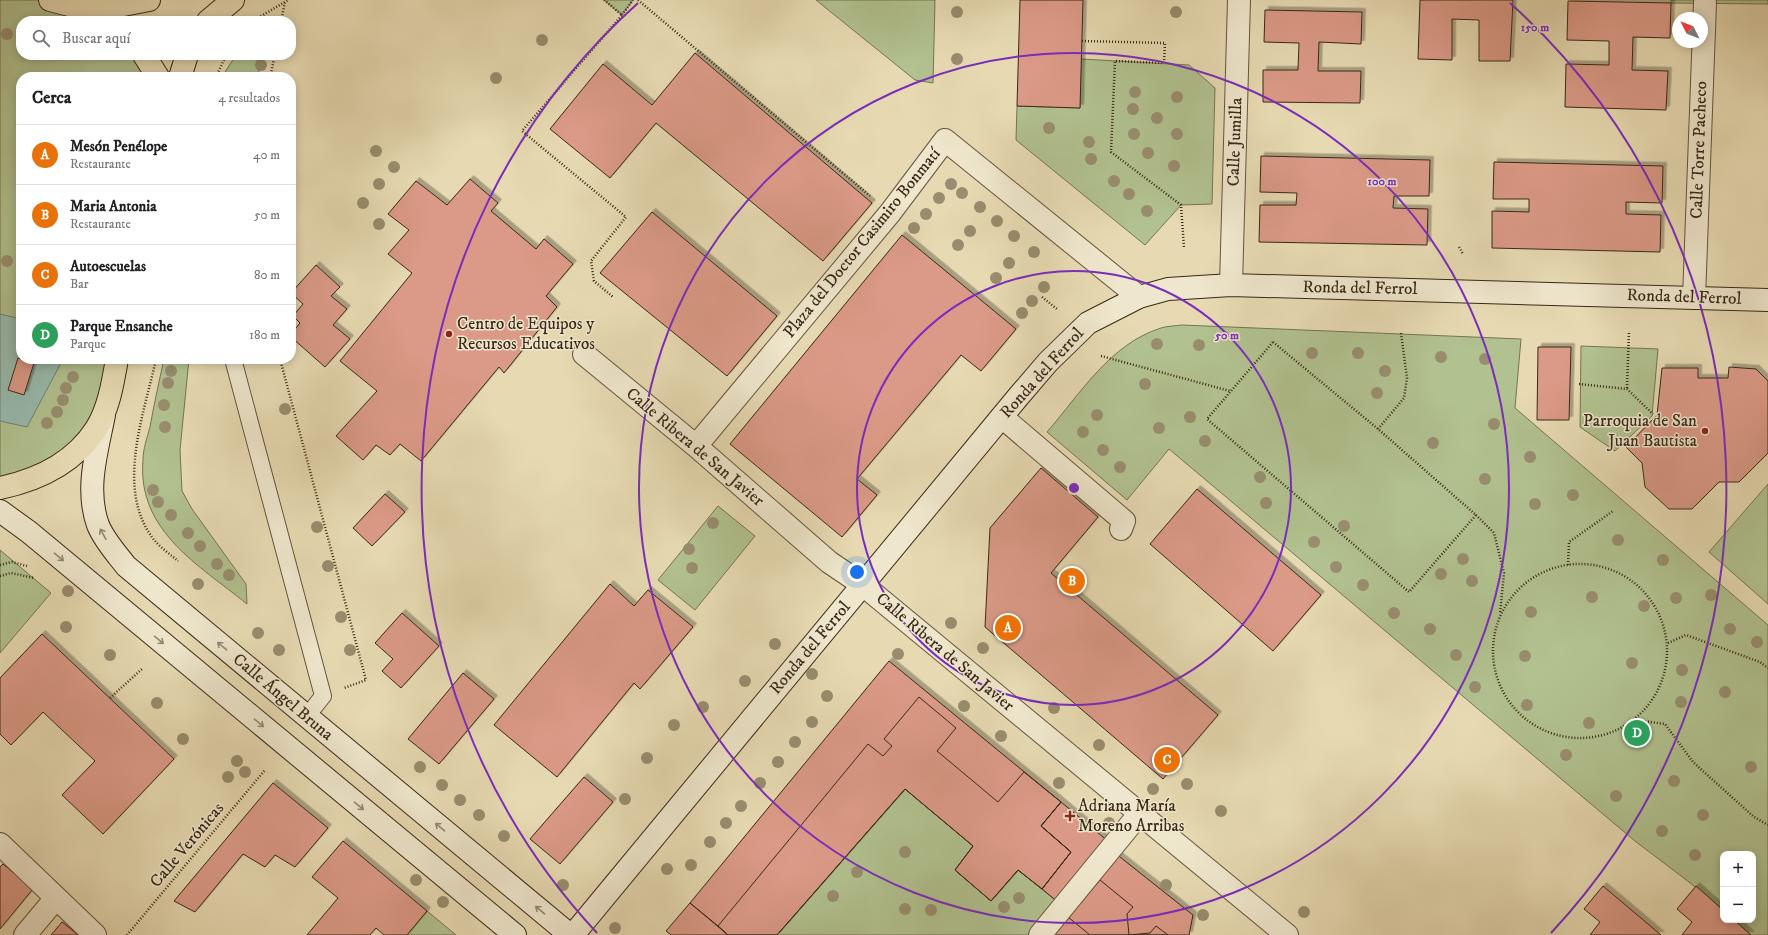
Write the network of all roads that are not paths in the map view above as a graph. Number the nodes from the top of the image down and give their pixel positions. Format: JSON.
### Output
{"nodes":[{"id":1,"x":149,"y":0,"type":"edge"},
{"id":2,"x":233,"y":0,"type":"edge"},
{"id":3,"x":1239,"y":0,"type":"edge"},
{"id":4,"x":54,"y":1,"type":"edge"},
{"id":5,"x":1705,"y":3,"type":"dead end"},
{"id":6,"x":82,"y":8,"type":"junction"},
{"id":7,"x":97,"y":16,"type":"edge"},
{"id":8,"x":214,"y":16,"type":"edge"},
{"id":9,"x":147,"y":60,"type":"edge"},
{"id":10,"x":185,"y":60,"type":"edge"},
{"id":11,"x":155,"y":72,"type":"edge"},
{"id":12,"x":181,"y":72,"type":"edge"},
{"id":13,"x":1231,"y":285,"type":"junction"},
{"id":14,"x":1139,"y":296,"type":"junction"},
{"id":15,"x":1694,"y":298,"type":"junction"},
{"id":16,"x":1768,"y":300,"type":"edge"},
{"id":17,"x":584,"y":354,"type":"dead end"},
{"id":18,"x":116,"y":364,"type":"edge"},
{"id":19,"x":235,"y":364,"type":"edge"},
{"id":20,"x":106,"y":408,"type":"junction"},
{"id":21,"x":1002,"y":417,"type":"junction"},
{"id":22,"x":696,"y":446,"type":"junction"},
{"id":23,"x":0,"y":488,"type":"edge"},
{"id":24,"x":0,"y":511,"type":"edge"},
{"id":25,"x":1121,"y":529,"type":"dead end"},
{"id":26,"x":863,"y":585,"type":"junction"},
{"id":27,"x":307,"y":716,"type":"junction"},
{"id":28,"x":1140,"y":813,"type":"junction"},
{"id":29,"x":0,"y":844,"type":"edge"},
{"id":30,"x":56,"y":898,"type":"junction"},
{"id":31,"x":25,"y":935,"type":"edge"},
{"id":32,"x":95,"y":935,"type":"edge"},
{"id":33,"x":515,"y":935,"type":"edge"},
{"id":34,"x":572,"y":935,"type":"edge"},
{"id":35,"x":1040,"y":935,"type":"edge"},
{"id":36,"x":1287,"y":935,"type":"edge"}],
"edges":[{"from":1,"to":6,"type":"main road"},
{"from":2,"to":8,"type":"main road"},
{"from":3,"to":13,"type":"street","name":"Calle Jumilla"},
{"from":4,"to":6,"type":"main road"},
{"from":5,"to":15,"type":"street","name":"Calle Torre Pacheco"},
{"from":6,"to":7,"type":"main road"},
{"from":9,"to":11,"type":"main road"},
{"from":10,"to":12,"type":"main road"},
{"from":13,"to":14,"type":"street","name":"Ronda del Ferrol"},
{"from":13,"to":15,"type":"street","name":"Ronda del Ferrol"},
{"from":14,"to":21,"type":"street","name":"Ronda del Ferrol"},
{"from":14,"to":22,"type":"street","name":"Plaza del Doctor Casimiro Bonmatí"},
{"from":15,"to":16,"type":"street","name":"Ronda del Ferrol"},
{"from":17,"to":22,"type":"street","name":"Calle Ribera de San Javier"},
{"from":18,"to":20,"type":"main road"},
{"from":19,"to":27,"type":"lane"},
{"from":20,"to":23,"type":"main road"},
{"from":27,"to":20,"type":"street","name":"Calle Ángel Bruna","one_way":true},
{"from":21,"to":25,"type":"street"},
{"from":21,"to":26,"type":"street","name":"Ronda del Ferrol"},
{"from":22,"to":26,"type":"street","name":"Calle Ribera de San Javier"},
{"from":24,"to":33,"type":"street","name":"Calle Ángel Bruna","one_way":true},
{"from":26,"to":28,"type":"street","name":"Calle Ribera de San Javier"},
{"from":26,"to":34,"type":"street","name":"Ronda del Ferrol"},
{"from":34,"to":27,"type":"street","name":"Calle Ángel Bruna","one_way":true},
{"from":28,"to":35,"type":"street"},
{"from":28,"to":36,"type":"street","name":"Calle Ribera de San Javier"},
{"from":29,"to":30,"type":"street"},
{"from":30,"to":31,"type":"street"},
{"from":30,"to":32,"type":"street"}]}
